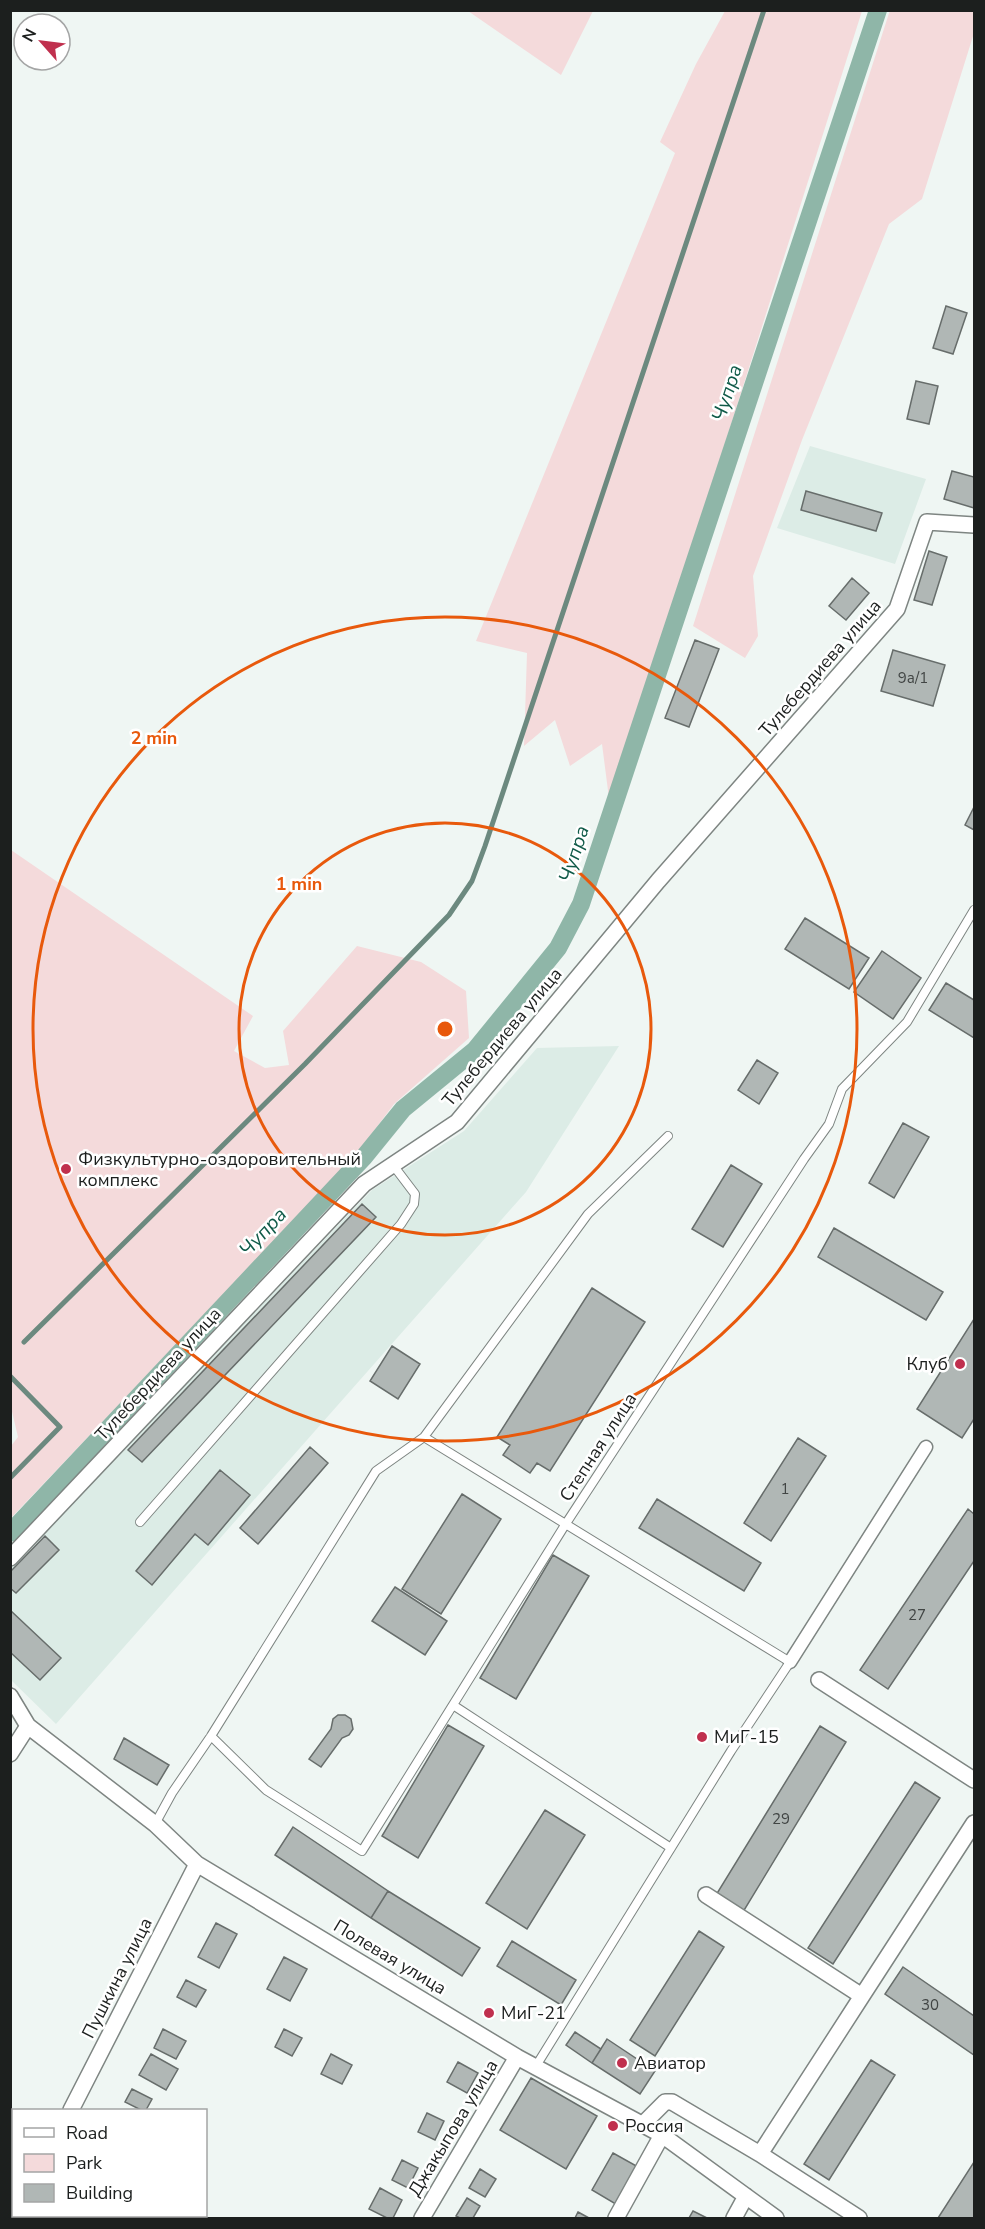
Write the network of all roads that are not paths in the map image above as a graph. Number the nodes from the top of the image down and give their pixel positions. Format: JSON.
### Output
{"nodes":[{"id":1,"x":975,"y":525,"type":"edge"},
{"id":2,"x":975,"y":910,"type":"edge"},
{"id":3,"x":668,"y":1137,"type":"dead end"},
{"id":4,"x":393,"y":1165,"type":"junction"},
{"id":5,"x":424,"y":1437,"type":"junction"},
{"id":6,"x":926,"y":1447,"type":"dead end"},
{"id":7,"x":140,"y":1522,"type":"dead end"},
{"id":8,"x":565,"y":1525,"type":"junction"},
{"id":9,"x":10,"y":1558,"type":"edge"},
{"id":10,"x":790,"y":1662,"type":"junction"},
{"id":11,"x":819,"y":1680,"type":"dead end"},
{"id":12,"x":10,"y":1696,"type":"edge"},
{"id":13,"x":453,"y":1705,"type":"junction"},
{"id":14,"x":28,"y":1726,"type":"junction"},
{"id":15,"x":211,"y":1736,"type":"junction"},
{"id":16,"x":10,"y":1754,"type":"edge"},
{"id":17,"x":975,"y":1780,"type":"edge"},
{"id":18,"x":975,"y":1822,"type":"edge"},
{"id":19,"x":155,"y":1824,"type":"junction"},
{"id":20,"x":670,"y":1848,"type":"junction"},
{"id":21,"x":197,"y":1864,"type":"junction"},
{"id":22,"x":706,"y":1895,"type":"dead end"},
{"id":23,"x":862,"y":1996,"type":"junction"},
{"id":24,"x":517,"y":2057,"type":"junction"},
{"id":25,"x":536,"y":2067,"type":"junction"},
{"id":26,"x":72,"y":2109,"type":"edge"},
{"id":27,"x":643,"y":2124,"type":"junction"},
{"id":28,"x":662,"y":2135,"type":"junction"},
{"id":29,"x":760,"y":2154,"type":"junction"},
{"id":30,"x":746,"y":2196,"type":"junction"},
{"id":31,"x":422,"y":2218,"type":"edge"},
{"id":32,"x":616,"y":2218,"type":"edge"},
{"id":33,"x":734,"y":2218,"type":"edge"},
{"id":34,"x":776,"y":2218,"type":"edge"},
{"id":35,"x":859,"y":2218,"type":"edge"}],
"edges":[{"from":1,"to":4,"type":"street","name":"Тулебердиева улица"},
{"from":2,"to":8,"type":"lane","name":"Степная улица"},
{"from":3,"to":5,"type":"lane"},
{"from":4,"to":7,"type":"lane"},
{"from":4,"to":9,"type":"street","name":"Тулебердиева улица"},
{"from":5,"to":8,"type":"lane"},
{"from":5,"to":15,"type":"lane"},
{"from":6,"to":10,"type":"street"},
{"from":8,"to":10,"type":"lane"},
{"from":8,"to":13,"type":"lane","name":"Степная улица"},
{"from":10,"to":20,"type":"lane"},
{"from":11,"to":17,"type":"street"},
{"from":12,"to":14,"type":"street","name":"Полевая улица"},
{"from":13,"to":15,"type":"lane","name":"Степная улица"},
{"from":13,"to":20,"type":"lane"},
{"from":14,"to":16,"type":"street"},
{"from":14,"to":19,"type":"street","name":"Полевая улица"},
{"from":15,"to":19,"type":"lane"},
{"from":18,"to":23,"type":"street"},
{"from":19,"to":21,"type":"street","name":"Полевая улица"},
{"from":20,"to":25,"type":"lane"},
{"from":21,"to":24,"type":"street","name":"Полевая улица"},
{"from":21,"to":26,"type":"street","name":"Пушкина улица"},
{"from":22,"to":23,"type":"street"},
{"from":23,"to":29,"type":"street"},
{"from":24,"to":25,"type":"street","name":"Полевая улица"},
{"from":24,"to":31,"type":"street","name":"Джакыпова улица"},
{"from":25,"to":27,"type":"street","name":"Полевая улица"},
{"from":27,"to":28,"type":"street","name":"Полевая улица"},
{"from":27,"to":29,"type":"street"},
{"from":28,"to":30,"type":"street","name":"Полевая улица"},
{"from":28,"to":32,"type":"street"},
{"from":29,"to":35,"type":"street"},
{"from":30,"to":33,"type":"street"},
{"from":30,"to":34,"type":"street","name":"Полевая улица"}]}
